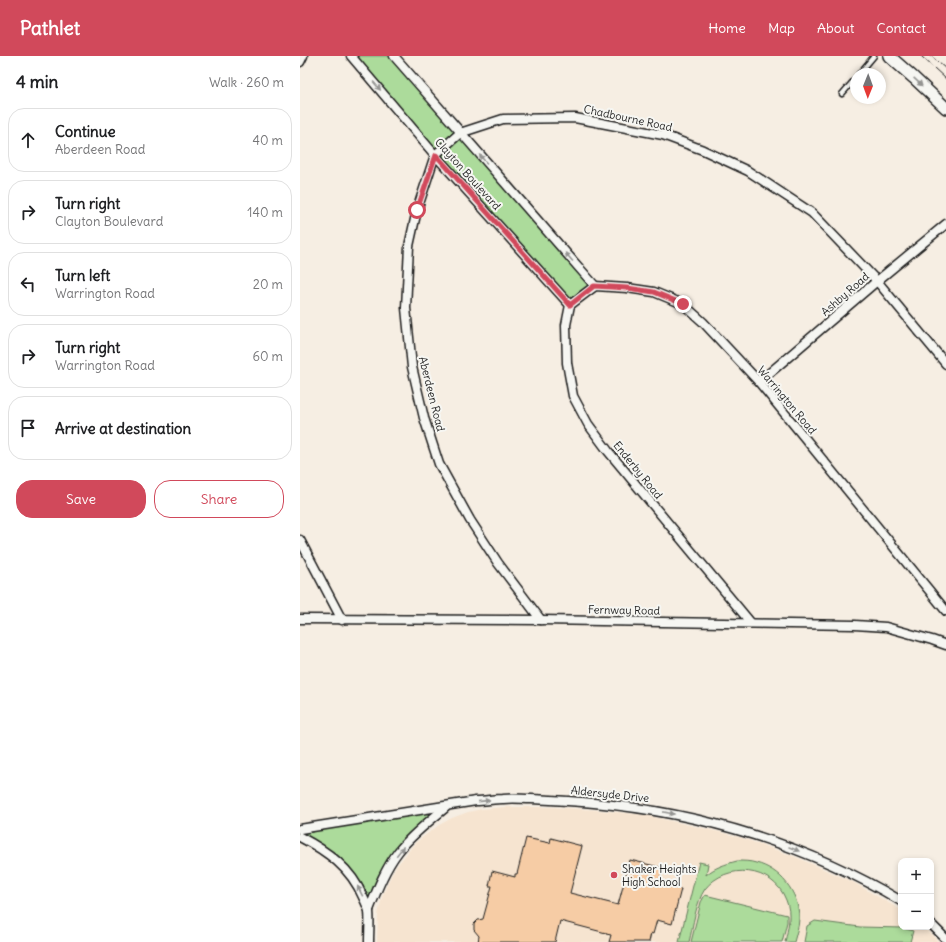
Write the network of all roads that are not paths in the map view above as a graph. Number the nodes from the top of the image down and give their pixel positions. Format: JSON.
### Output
{"nodes":[{"id":1,"x":303,"y":56,"type":"edge"},
{"id":2,"x":351,"y":56,"type":"edge"},
{"id":3,"x":394,"y":56,"type":"edge"},
{"id":4,"x":874,"y":56,"type":"edge"},
{"id":5,"x":889,"y":56,"type":"edge"},
{"id":6,"x":300,"y":62,"type":"edge"},
{"id":7,"x":864,"y":68,"type":"edge"},
{"id":8,"x":850,"y":85,"type":"edge"},
{"id":9,"x":842,"y":94,"type":"dead end"},
{"id":10,"x":946,"y":108,"type":"edge"},
{"id":11,"x":460,"y":133,"type":"junction"},
{"id":12,"x":436,"y":155,"type":"junction"},
{"id":13,"x":946,"y":224,"type":"edge"},
{"id":14,"x":877,"y":281,"type":"junction"},
{"id":15,"x":594,"y":286,"type":"junction"},
{"id":16,"x":570,"y":305,"type":"junction"},
{"id":17,"x":946,"y":364,"type":"edge"},
{"id":18,"x":759,"y":382,"type":"junction"},
{"id":19,"x":300,"y":540,"type":"edge"},
{"id":20,"x":946,"y":611,"type":"edge"},
{"id":21,"x":300,"y":619,"type":"edge"},
{"id":22,"x":342,"y":620,"type":"junction"},
{"id":23,"x":541,"y":620,"type":"junction"},
{"id":24,"x":751,"y":623,"type":"junction"},
{"id":25,"x":946,"y":645,"type":"edge"},
{"id":26,"x":446,"y":807,"type":"junction"},
{"id":27,"x":300,"y":829,"type":"edge"},
{"id":28,"x":300,"y":837,"type":"edge"},
{"id":29,"x":898,"y":899,"type":"edge"},
{"id":30,"x":369,"y":910,"type":"junction"},
{"id":31,"x":934,"y":927,"type":"edge"},
{"id":32,"x":946,"y":939,"type":"edge"},
{"id":33,"x":369,"y":942,"type":"edge"}],
"edges":[{"from":1,"to":6,"type":"street"},
{"from":2,"to":12,"type":"street","name":"Clayton Boulevard","one_way":true},
{"from":3,"to":11,"type":"street","name":"Clayton Boulevard"},
{"from":4,"to":7,"type":"lane"},
{"from":5,"to":10,"type":"main road","one_way":true},
{"from":8,"to":9,"type":"lane"},
{"from":11,"to":12,"type":"street","name":"Aberdeen Road"},
{"from":11,"to":14,"type":"street","name":"Chadbourne Road"},
{"from":15,"to":11,"type":"street","name":"Clayton Boulevard","one_way":true},
{"from":12,"to":16,"type":"street","name":"Clayton Boulevard"},
{"from":12,"to":23,"type":"street","name":"Aberdeen Road"},
{"from":13,"to":14,"type":"street","name":"Ashby Road"},
{"from":14,"to":17,"type":"street","name":"Chadbourne Road"},
{"from":14,"to":18,"type":"street","name":"Ashby Road"},
{"from":15,"to":16,"type":"street"},
{"from":15,"to":18,"type":"street","name":"Warrington Road"},
{"from":16,"to":24,"type":"street","name":"Enderby Road"},
{"from":18,"to":20,"type":"street","name":"Warrington Road"},
{"from":19,"to":22,"type":"street"},
{"from":21,"to":22,"type":"street","name":"Fernway Road"},
{"from":22,"to":23,"type":"street","name":"Fernway Road"},
{"from":23,"to":24,"type":"street","name":"Fernway Road"},
{"from":24,"to":25,"type":"street","name":"Fernway Road"},
{"from":26,"to":27,"type":"street","name":"Aldersyde Drive"},
{"from":26,"to":29,"type":"street","name":"Aldersyde Drive","one_way":true},
{"from":30,"to":26,"type":"street","one_way":true},
{"from":30,"to":28,"type":"street","one_way":true},
{"from":30,"to":33,"type":"street"},
{"from":31,"to":32,"type":"street"}]}
